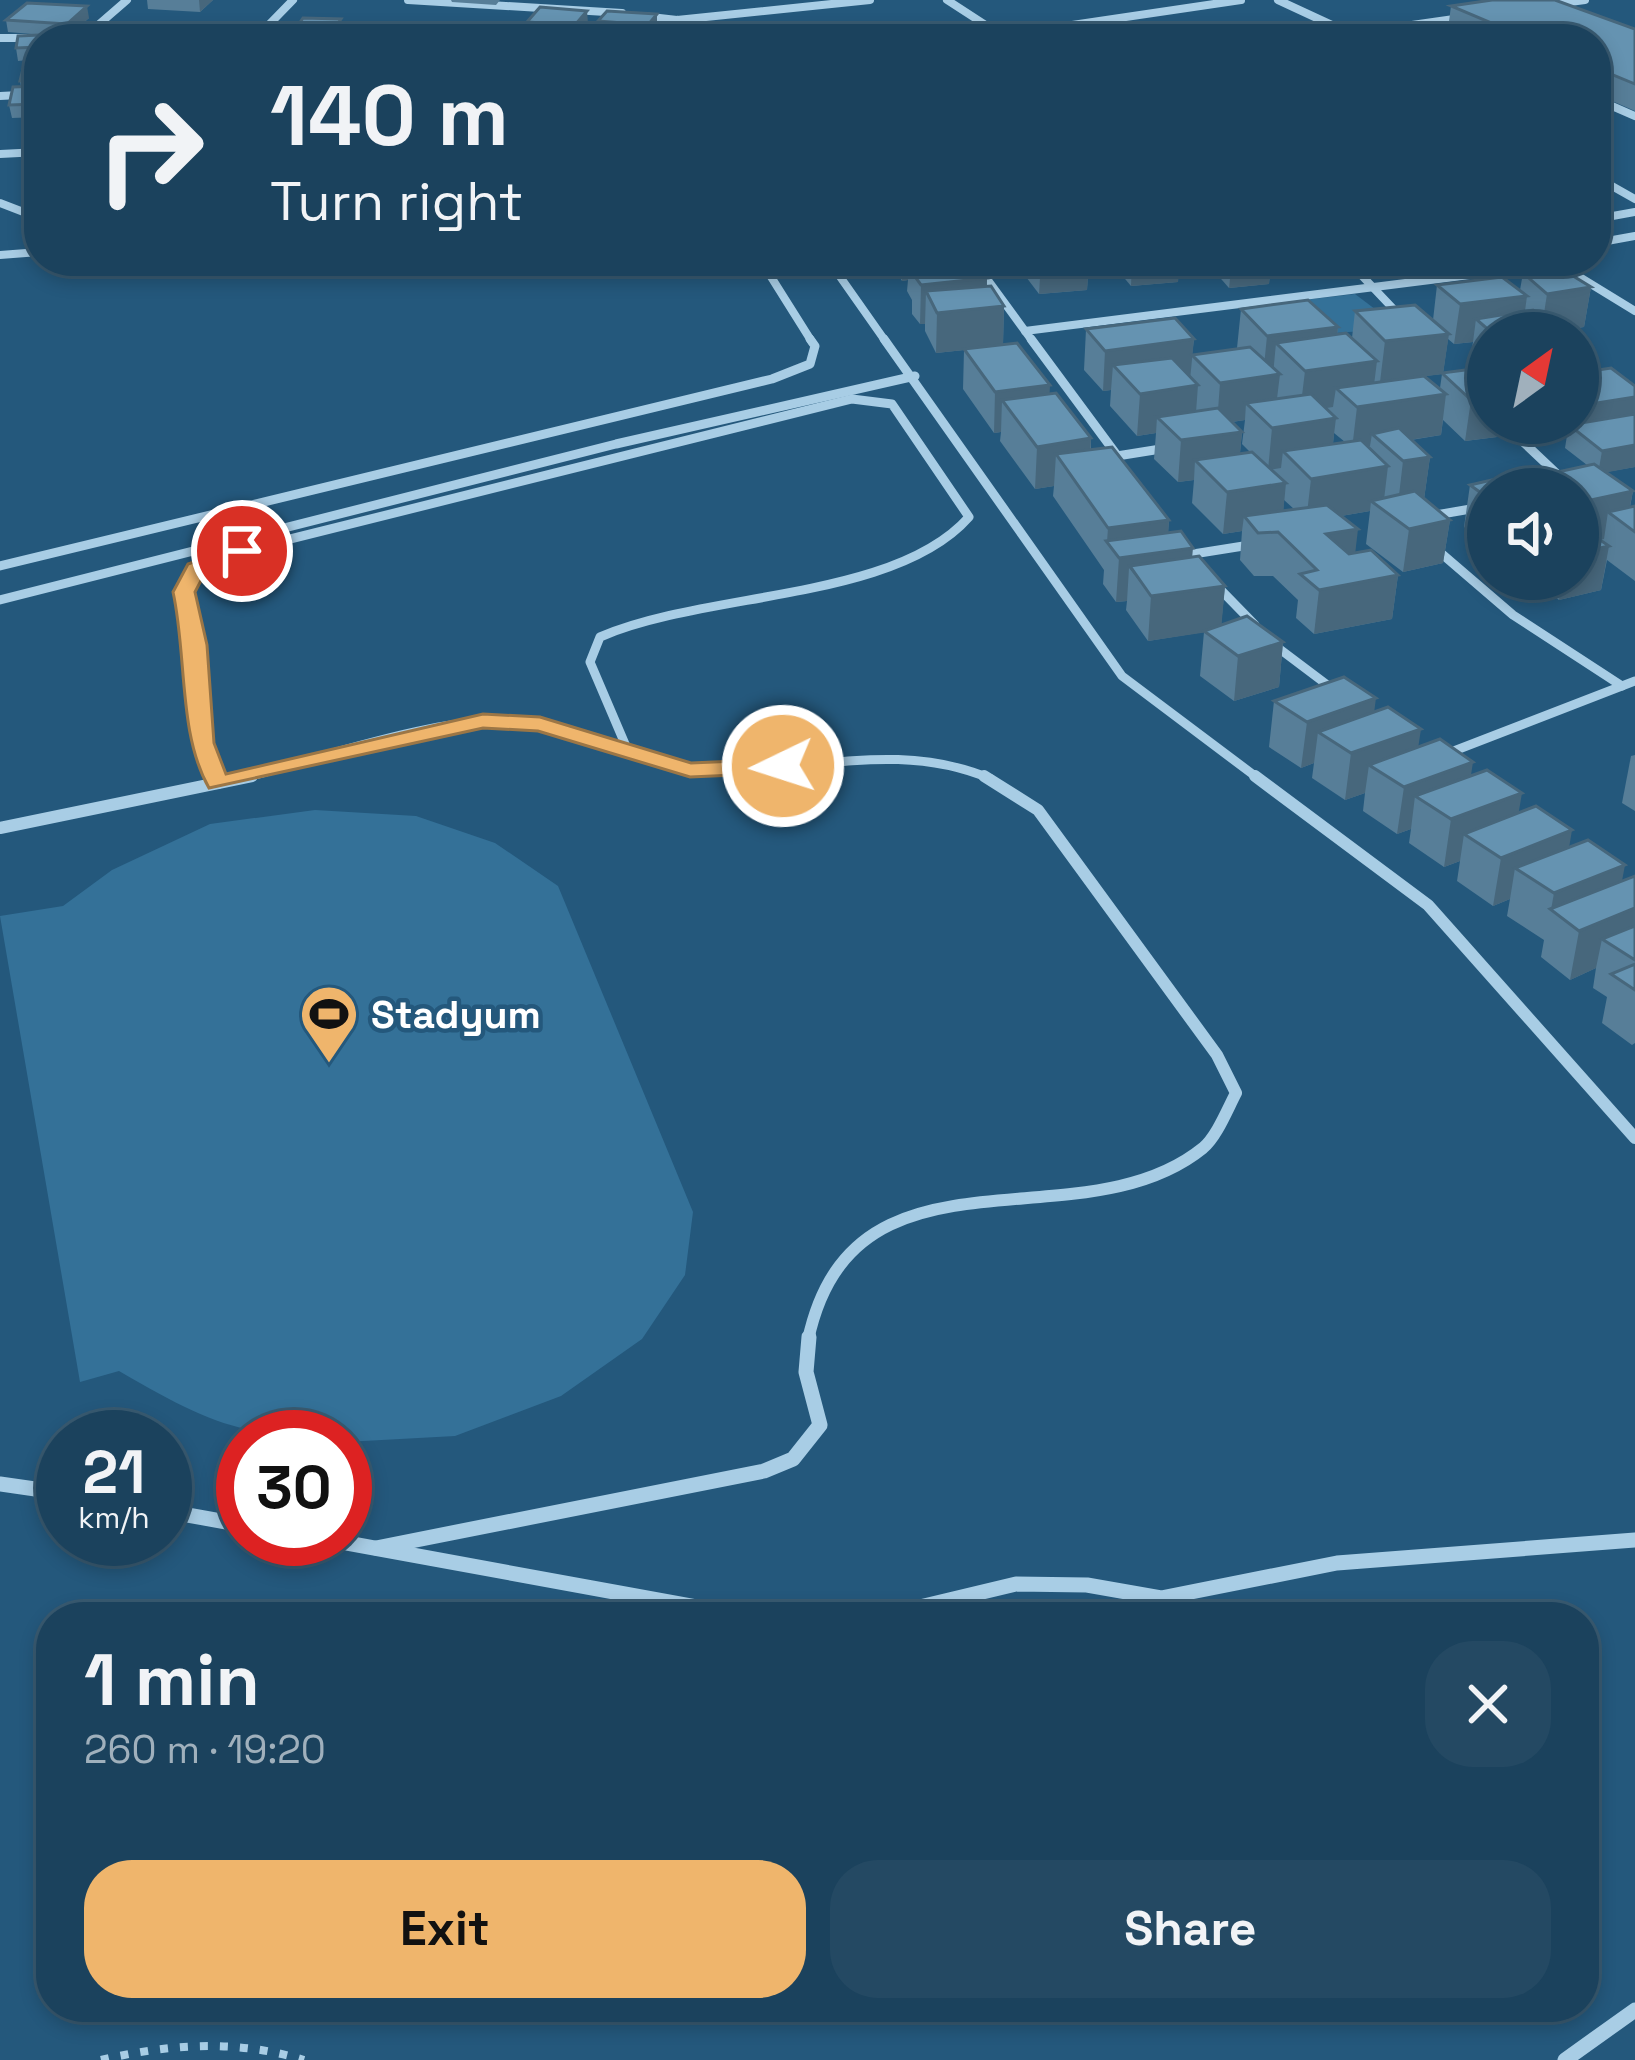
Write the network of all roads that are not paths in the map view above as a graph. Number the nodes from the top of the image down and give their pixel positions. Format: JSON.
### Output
{"nodes":[{"id":1,"x":127,"y":0,"type":"edge"},
{"id":2,"x":293,"y":0,"type":"edge"},
{"id":3,"x":408,"y":0,"type":"edge"},
{"id":4,"x":621,"y":0,"type":"edge"},
{"id":5,"x":870,"y":0,"type":"edge"},
{"id":6,"x":946,"y":0,"type":"edge"},
{"id":7,"x":1241,"y":0,"type":"edge"},
{"id":8,"x":1277,"y":0,"type":"edge"},
{"id":9,"x":1585,"y":0,"type":"edge"},
{"id":10,"x":612,"y":12,"type":"junction"},
{"id":11,"x":1551,"y":15,"type":"edge"},
{"id":12,"x":1468,"y":17,"type":"edge"},
{"id":13,"x":677,"y":20,"type":"junction"},
{"id":14,"x":99,"y":24,"type":"edge"},
{"id":15,"x":270,"y":24,"type":"edge"},
{"id":16,"x":679,"y":24,"type":"edge"},
{"id":17,"x":983,"y":24,"type":"edge"},
{"id":18,"x":1087,"y":24,"type":"edge"},
{"id":19,"x":1329,"y":24,"type":"edge"},
{"id":20,"x":1426,"y":24,"type":"edge"},
{"id":21,"x":771,"y":276,"type":"edge"},
{"id":22,"x":841,"y":276,"type":"edge"},
{"id":23,"x":985,"y":276,"type":"edge"},
{"id":24,"x":1363,"y":276,"type":"edge"},
{"id":25,"x":1453,"y":276,"type":"edge"},
{"id":26,"x":1577,"y":276,"type":"edge"},
{"id":27,"x":1373,"y":286,"type":"junction"},
{"id":28,"x":1635,"y":311,"type":"edge"},
{"id":29,"x":1025,"y":331,"type":"junction"},
{"id":30,"x":1418,"y":334,"type":"edge"},
{"id":31,"x":915,"y":376,"type":"junction"},
{"id":32,"x":1525,"y":444,"type":"edge"},
{"id":33,"x":1185,"y":445,"type":"edge"},
{"id":34,"x":1118,"y":456,"type":"junction"},
{"id":35,"x":1551,"y":468,"type":"edge"},
{"id":36,"x":1129,"y":472,"type":"edge"},
{"id":37,"x":1467,"y":510,"type":"edge"},
{"id":38,"x":1424,"y":517,"type":"edge"},
{"id":39,"x":1418,"y":534,"type":"edge"},
{"id":40,"x":1175,"y":539,"type":"edge"},
{"id":41,"x":1273,"y":541,"type":"edge"},
{"id":42,"x":1186,"y":555,"type":"junction"},
{"id":43,"x":0,"y":566,"type":"edge"},
{"id":44,"x":0,"y":600,"type":"edge"},
{"id":45,"x":1635,"y":681,"type":"edge"},
{"id":46,"x":1622,"y":686,"type":"junction"},
{"id":47,"x":1342,"y":696,"type":"edge"},
{"id":48,"x":628,"y":751,"type":"junction"},
{"id":49,"x":1453,"y":771,"type":"edge"},
{"id":50,"x":218,"y":783,"type":"junction"},
{"id":51,"x":0,"y":828,"type":"edge"},
{"id":52,"x":1635,"y":1138,"type":"edge"},
{"id":53,"x":0,"y":1484,"type":"edge"},
{"id":54,"x":36,"y":1489,"type":"edge"},
{"id":55,"x":1635,"y":1540,"type":"edge"},
{"id":56,"x":372,"y":1547,"type":"edge"},
{"id":57,"x":376,"y":1548,"type":"junction"},
{"id":58,"x":670,"y":1602,"type":"edge"},
{"id":59,"x":941,"y":1602,"type":"edge"},
{"id":60,"x":1635,"y":2010,"type":"edge"},
{"id":61,"x":1565,"y":2060,"type":"edge"}],
"edges":[{"from":1,"to":14,"type":"street"},
{"from":2,"to":15,"type":"street"},
{"from":3,"to":10,"type":"street"},
{"from":4,"to":10,"type":"street"},
{"from":5,"to":13,"type":"street"},
{"from":6,"to":17,"type":"street"},
{"from":7,"to":18,"type":"street"},
{"from":8,"to":19,"type":"street"},
{"from":9,"to":11,"type":"street"},
{"from":10,"to":13,"type":"street"},
{"from":12,"to":20,"type":"street"},
{"from":13,"to":16,"type":"street"},
{"from":21,"to":43,"type":"street"},
{"from":22,"to":31,"type":"street"},
{"from":23,"to":29,"type":"street"},
{"from":24,"to":27,"type":"street"},
{"from":25,"to":27,"type":"street"},
{"from":26,"to":28,"type":"street"},
{"from":27,"to":29,"type":"street"},
{"from":27,"to":30,"type":"street"},
{"from":29,"to":34,"type":"street"},
{"from":31,"to":44,"type":"street"},
{"from":31,"to":52,"type":"street"},
{"from":32,"to":35,"type":"street"},
{"from":33,"to":34,"type":"street"},
{"from":34,"to":36,"type":"street"},
{"from":37,"to":38,"type":"street"},
{"from":39,"to":46,"type":"street"},
{"from":40,"to":42,"type":"street"},
{"from":41,"to":42,"type":"street"},
{"from":42,"to":47,"type":"street"},
{"from":45,"to":46,"type":"street"},
{"from":46,"to":49,"type":"street"},
{"from":48,"to":50,"type":"street"},
{"from":48,"to":50,"type":"street"},
{"from":48,"to":57,"type":"street"},
{"from":50,"to":51,"type":"street"},
{"from":53,"to":54,"type":"street"},
{"from":55,"to":59,"type":"street"},
{"from":56,"to":57,"type":"street"},
{"from":57,"to":58,"type":"street"},
{"from":60,"to":61,"type":"street"}]}
